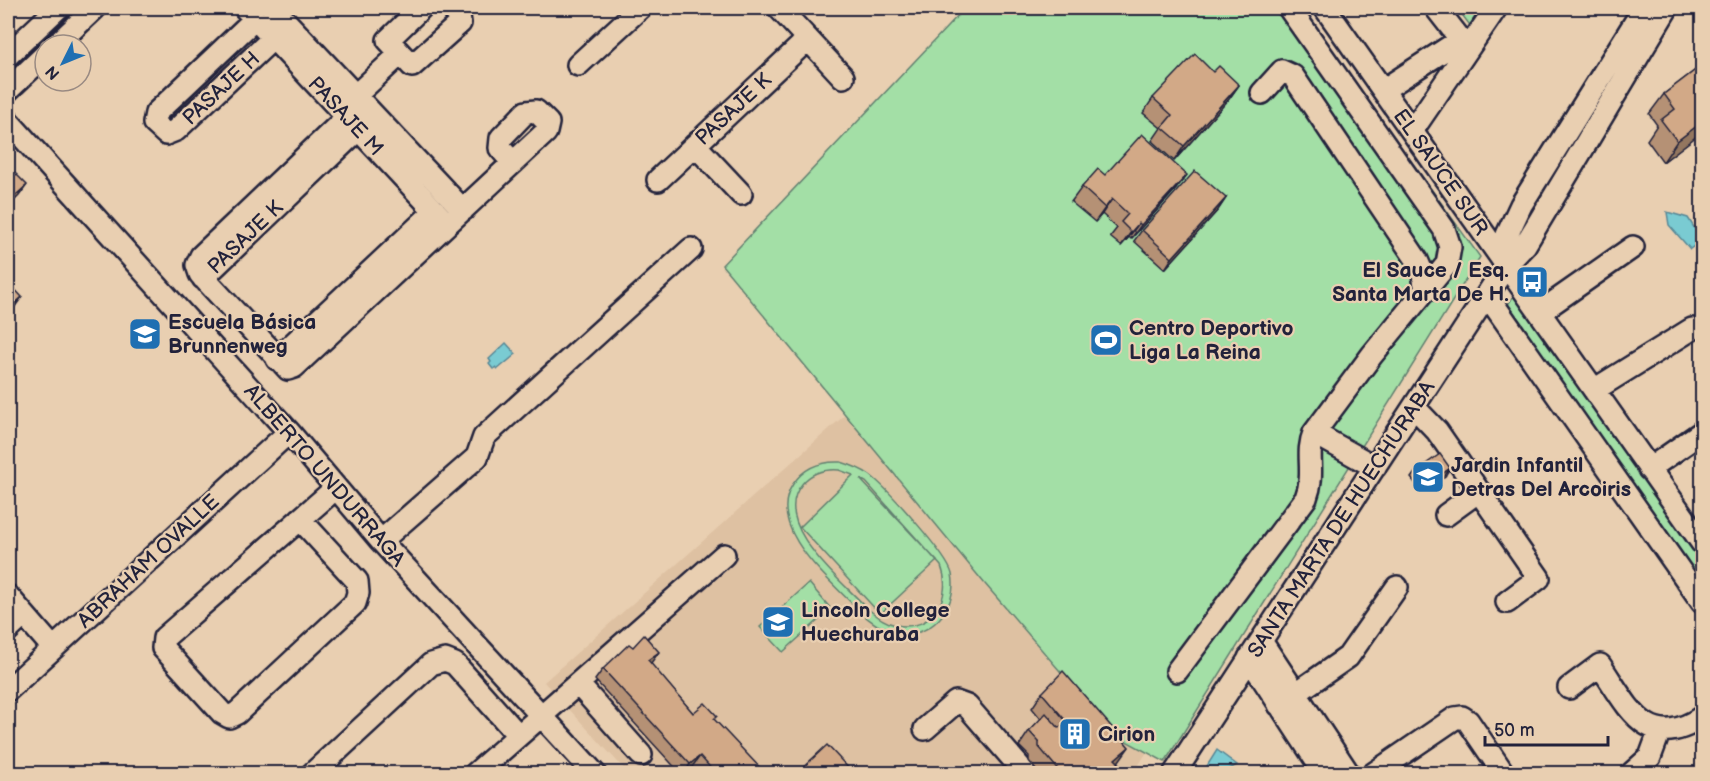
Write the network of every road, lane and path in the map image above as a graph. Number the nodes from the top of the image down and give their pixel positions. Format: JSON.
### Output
{"nodes":[{"id":1,"x":58,"y":8,"type":"edge"},
{"id":2,"x":95,"y":8,"type":"edge"},
{"id":3,"x":421,"y":8,"type":"edge"},
{"id":4,"x":452,"y":8,"type":"edge"},
{"id":5,"x":640,"y":8,"type":"edge"},
{"id":6,"x":779,"y":8,"type":"edge"},
{"id":7,"x":1289,"y":8,"type":"edge"},
{"id":8,"x":1325,"y":8,"type":"edge"},
{"id":9,"x":1436,"y":8,"type":"edge"},
{"id":10,"x":1496,"y":8,"type":"edge"},
{"id":11,"x":1644,"y":8,"type":"edge"},
{"id":12,"x":1667,"y":8,"type":"edge"},
{"id":13,"x":258,"y":11,"type":"edge"},
{"id":14,"x":281,"y":31,"type":"junction"},
{"id":15,"x":69,"y":33,"type":"edge"},
{"id":16,"x":808,"y":39,"type":"junction"},
{"id":17,"x":1464,"y":45,"type":"junction"},
{"id":18,"x":8,"y":55,"type":"edge"},
{"id":19,"x":399,"y":55,"type":"junction"},
{"id":20,"x":578,"y":65,"type":"dead end"},
{"id":21,"x":33,"y":66,"type":"edge"},
{"id":22,"x":843,"y":76,"type":"dead end"},
{"id":23,"x":8,"y":90,"type":"edge"},
{"id":24,"x":1383,"y":90,"type":"junction"},
{"id":25,"x":1262,"y":93,"type":"dead end"},
{"id":26,"x":356,"y":96,"type":"junction"},
{"id":27,"x":360,"y":120,"type":"junction"},
{"id":28,"x":8,"y":121,"type":"edge"},
{"id":29,"x":1412,"y":130,"type":"junction"},
{"id":30,"x":695,"y":145,"type":"junction"},
{"id":31,"x":513,"y":163,"type":"dead end"},
{"id":32,"x":658,"y":180,"type":"dead end"},
{"id":33,"x":741,"y":194,"type":"dead end"},
{"id":34,"x":448,"y":215,"type":"junction"},
{"id":35,"x":1633,"y":247,"type":"dead end"},
{"id":36,"x":691,"y":249,"type":"dead end"},
{"id":37,"x":1507,"y":264,"type":"junction"},
{"id":38,"x":1426,"y":291,"type":"junction"},
{"id":39,"x":1487,"y":295,"type":"junction"},
{"id":40,"x":1540,"y":312,"type":"junction"},
{"id":41,"x":1692,"y":329,"type":"dead end"},
{"id":42,"x":1594,"y":390,"type":"junction"},
{"id":43,"x":1414,"y":407,"type":"junction"},
{"id":44,"x":289,"y":432,"type":"junction"},
{"id":45,"x":1702,"y":432,"type":"edge"},
{"id":46,"x":1314,"y":433,"type":"junction"},
{"id":47,"x":1375,"y":467,"type":"junction"},
{"id":48,"x":1649,"y":469,"type":"junction"},
{"id":49,"x":336,"y":488,"type":"junction"},
{"id":50,"x":1479,"y":491,"type":"junction"},
{"id":51,"x":1446,"y":515,"type":"dead end"},
{"id":52,"x":300,"y":519,"type":"junction"},
{"id":53,"x":381,"y":541,"type":"junction"},
{"id":54,"x":1702,"y":543,"type":"edge"},
{"id":55,"x":724,"y":555,"type":"dead end"},
{"id":56,"x":1397,"y":587,"type":"dead end"},
{"id":57,"x":8,"y":596,"type":"edge"},
{"id":58,"x":1507,"y":602,"type":"dead end"},
{"id":59,"x":1702,"y":602,"type":"edge"},
{"id":60,"x":24,"y":615,"type":"junction"},
{"id":61,"x":8,"y":630,"type":"edge"},
{"id":62,"x":1261,"y":641,"type":"junction"},
{"id":63,"x":53,"y":648,"type":"junction"},
{"id":64,"x":1250,"y":658,"type":"junction"},
{"id":65,"x":1177,"y":671,"type":"dead end"},
{"id":66,"x":579,"y":685,"type":"junction"},
{"id":67,"x":1569,"y":688,"type":"dead end"},
{"id":68,"x":8,"y":690,"type":"edge"},
{"id":69,"x":1288,"y":699,"type":"junction"},
{"id":70,"x":542,"y":714,"type":"junction"},
{"id":71,"x":1702,"y":717,"type":"edge"},
{"id":72,"x":925,"y":729,"type":"dead end"},
{"id":73,"x":1660,"y":730,"type":"junction"},
{"id":74,"x":518,"y":735,"type":"junction"},
{"id":75,"x":641,"y":755,"type":"dead end"},
{"id":76,"x":587,"y":770,"type":"edge"},
{"id":77,"x":312,"y":774,"type":"edge"},
{"id":78,"x":475,"y":774,"type":"edge"},
{"id":79,"x":1026,"y":774,"type":"edge"},
{"id":80,"x":1174,"y":774,"type":"edge"},
{"id":81,"x":1325,"y":774,"type":"edge"},
{"id":82,"x":1349,"y":774,"type":"edge"},
{"id":83,"x":1373,"y":774,"type":"edge"},
{"id":84,"x":1504,"y":774,"type":"edge"},
{"id":85,"x":1631,"y":774,"type":"edge"}],
"edges":[{"from":1,"to":18,"type":"street"},
{"from":2,"to":15,"type":"street"},
{"from":3,"to":19,"type":"street"},
{"from":4,"to":19,"type":"street"},
{"from":5,"to":20,"type":"street"},
{"from":6,"to":16,"type":"street"},
{"from":7,"to":38,"type":"street"},
{"from":8,"to":24,"type":"street","name":"EL SAUCE SUR"},
{"from":9,"to":17,"type":"street"},
{"from":10,"to":17,"type":"street"},
{"from":11,"to":37,"type":"street"},
{"from":12,"to":37,"type":"street","name":"SANTA MARTA DE HUECHURABA"},
{"from":13,"to":14,"type":"street","name":"PASAJE M"},
{"from":13,"to":14,"type":"street","name":"PASAJE H"},
{"from":14,"to":26,"type":"street","name":"PASAJE M"},
{"from":14,"to":27,"type":"street","name":"PASAJE M"},
{"from":16,"to":22,"type":"street"},
{"from":16,"to":30,"type":"street","name":"PASAJE K"},
{"from":17,"to":24,"type":"street"},
{"from":17,"to":29,"type":"street"},
{"from":19,"to":26,"type":"street"},
{"from":21,"to":23,"type":"street"},
{"from":24,"to":29,"type":"street","name":"EL SAUCE SUR"},
{"from":25,"to":38,"type":"street"},
{"from":26,"to":27,"type":"street","name":"PASAJE M"},
{"from":27,"to":34,"type":"street","name":"PASAJE M"},
{"from":27,"to":34,"type":"street","name":"PASAJE K"},
{"from":28,"to":44,"type":"street","name":"ALBERTO UNDURRAGA"},
{"from":29,"to":37,"type":"street","name":"EL SAUCE SUR"},
{"from":30,"to":32,"type":"street","name":"PASAJE K"},
{"from":30,"to":33,"type":"street"},
{"from":31,"to":34,"type":"street"},
{"from":35,"to":40,"type":"street"},
{"from":36,"to":53,"type":"street"},
{"from":37,"to":39,"type":"street","name":"SANTA MARTA DE HUECHURABA"},
{"from":37,"to":40,"type":"street","name":"EL SAUCE SUR"},
{"from":38,"to":46,"type":"street"},
{"from":39,"to":43,"type":"street","name":"SANTA MARTA DE HUECHURABA"},
{"from":39,"to":59,"type":"street"},
{"from":40,"to":42,"type":"street","name":"EL SAUCE SUR"},
{"from":41,"to":42,"type":"street"},
{"from":42,"to":48,"type":"street","name":"EL SAUCE SUR"},
{"from":43,"to":47,"type":"street","name":"SANTA MARTA DE HUECHURABA"},
{"from":43,"to":50,"type":"street"},
{"from":44,"to":49,"type":"street","name":"ALBERTO UNDURRAGA"},
{"from":44,"to":63,"type":"street","name":"ABRAHAM OVALLE"},
{"from":45,"to":48,"type":"street"},
{"from":46,"to":47,"type":"street"},
{"from":46,"to":65,"type":"street"},
{"from":47,"to":62,"type":"street","name":"SANTA MARTA DE HUECHURABA"},
{"from":48,"to":54,"type":"street","name":"EL SAUCE SUR"},
{"from":49,"to":52,"type":"street"},
{"from":49,"to":53,"type":"street","name":"ALBERTO UNDURRAGA"},
{"from":50,"to":51,"type":"street"},
{"from":50,"to":58,"type":"street"},
{"from":52,"to":52,"type":"street"},
{"from":53,"to":70,"type":"street","name":"ALBERTO UNDURRAGA"},
{"from":55,"to":66,"type":"street"},
{"from":56,"to":69,"type":"street"},
{"from":57,"to":60,"type":"street"},
{"from":60,"to":61,"type":"street"},
{"from":60,"to":63,"type":"street"},
{"from":62,"to":64,"type":"street","name":"SANTA MARTA DE HUECHURABA"},
{"from":62,"to":69,"type":"street"},
{"from":63,"to":68,"type":"street","name":"ABRAHAM OVALLE"},
{"from":64,"to":69,"type":"street"},
{"from":64,"to":80,"type":"street","name":"SANTA MARTA DE HUECHURABA"},
{"from":66,"to":70,"type":"street"},
{"from":66,"to":75,"type":"street"},
{"from":67,"to":73,"type":"street"},
{"from":69,"to":81,"type":"street"},
{"from":69,"to":82,"type":"street"},
{"from":70,"to":74,"type":"street"},
{"from":70,"to":76,"type":"street","name":"ALBERTO UNDURRAGA"},
{"from":71,"to":73,"type":"street"},
{"from":72,"to":79,"type":"street"},
{"from":73,"to":85,"type":"street"},
{"from":74,"to":77,"type":"street"},
{"from":74,"to":78,"type":"street"},
{"from":83,"to":84,"type":"street"}]}
